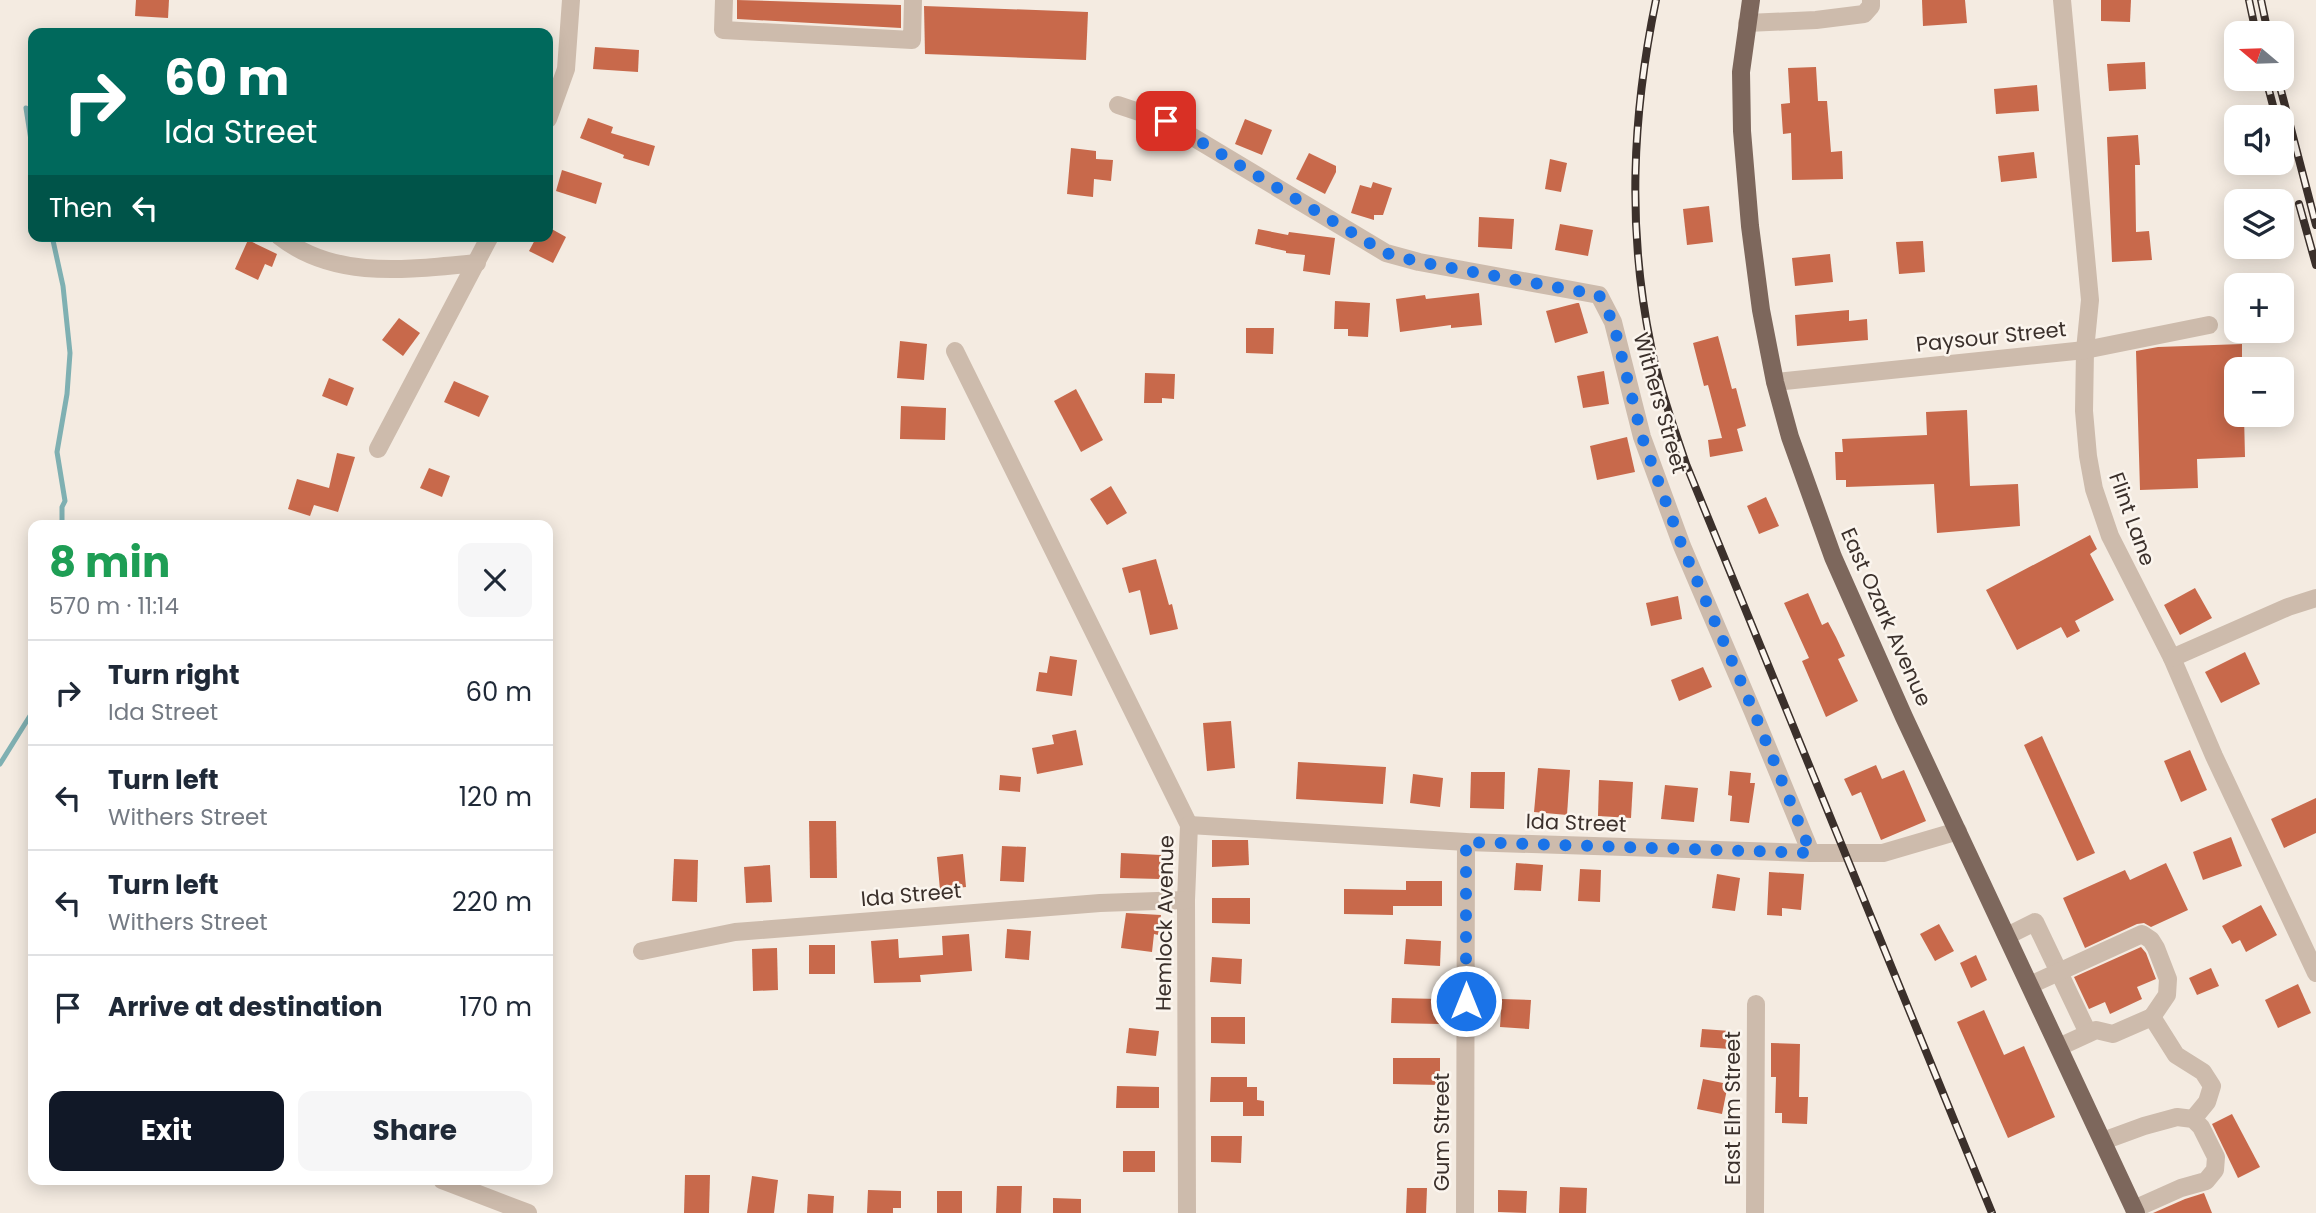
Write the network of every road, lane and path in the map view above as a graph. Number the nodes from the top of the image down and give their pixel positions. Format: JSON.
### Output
{"nodes":[{"id":1,"x":571,"y":0,"type":"edge"},
{"id":2,"x":724,"y":0,"type":"edge"},
{"id":3,"x":912,"y":0,"type":"edge"},
{"id":4,"x":1751,"y":0,"type":"edge"},
{"id":5,"x":1871,"y":0,"type":"edge"},
{"id":6,"x":2062,"y":0,"type":"edge"},
{"id":7,"x":1747,"y":23,"type":"junction"},
{"id":8,"x":553,"y":105,"type":"edge"},
{"id":9,"x":1118,"y":105,"type":"dead end"},
{"id":10,"x":286,"y":242,"type":"edge"},
{"id":11,"x":487,"y":242,"type":"edge"},
{"id":12,"x":477,"y":263,"type":"junction"},
{"id":13,"x":2209,"y":325,"type":"dead end"},
{"id":14,"x":2085,"y":350,"type":"junction"},
{"id":15,"x":955,"y":351,"type":"dead end"},
{"id":16,"x":1775,"y":382,"type":"junction"},
{"id":17,"x":378,"y":449,"type":"dead end"},
{"id":18,"x":2316,"y":598,"type":"edge"},
{"id":19,"x":2172,"y":658,"type":"junction"},
{"id":20,"x":1189,"y":825,"type":"junction"},
{"id":21,"x":1958,"y":831,"type":"junction"},
{"id":22,"x":1466,"y":842,"type":"junction"},
{"id":23,"x":1811,"y":853,"type":"junction"},
{"id":24,"x":1186,"y":900,"type":"junction"},
{"id":25,"x":2007,"y":936,"type":"junction"},
{"id":26,"x":642,"y":951,"type":"dead end"},
{"id":27,"x":2058,"y":972,"type":"junction"},
{"id":28,"x":2316,"y":972,"type":"edge"},
{"id":29,"x":2030,"y":985,"type":"junction"},
{"id":30,"x":1756,"y":1004,"type":"dead end"},
{"id":31,"x":2152,"y":1017,"type":"junction"},
{"id":32,"x":2088,"y":1033,"type":"junction"},
{"id":33,"x":2059,"y":1046,"type":"junction"},
{"id":34,"x":2193,"y":1119,"type":"junction"},
{"id":35,"x":2103,"y":1141,"type":"junction"},
{"id":36,"x":455,"y":1185,"type":"edge"},
{"id":37,"x":2135,"y":1211,"type":"edge"},
{"id":38,"x":528,"y":1213,"type":"edge"},
{"id":39,"x":1187,"y":1213,"type":"edge"},
{"id":40,"x":1465,"y":1213,"type":"edge"},
{"id":41,"x":1755,"y":1213,"type":"edge"}],
"edges":[{"from":1,"to":8,"type":"street"},
{"from":2,"to":3,"type":"street"},
{"from":4,"to":7,"type":"main road","name":"East Ozark Avenue"},
{"from":5,"to":7,"type":"street"},
{"from":6,"to":14,"type":"street","name":"Flint Lane"},
{"from":7,"to":16,"type":"main road","name":"East Ozark Avenue"},
{"from":9,"to":23,"type":"street","name":"Withers Street"},
{"from":10,"to":12,"type":"street"},
{"from":11,"to":12,"type":"street"},
{"from":12,"to":17,"type":"street"},
{"from":13,"to":14,"type":"street","name":"Paysour Street"},
{"from":14,"to":16,"type":"street","name":"Paysour Street"},
{"from":14,"to":19,"type":"street","name":"Flint Lane"},
{"from":15,"to":20,"type":"street","name":"Hemlock Avenue"},
{"from":16,"to":21,"type":"main road","name":"East Ozark Avenue"},
{"from":18,"to":19,"type":"street"},
{"from":19,"to":28,"type":"street","name":"Flint Lane"},
{"from":20,"to":22,"type":"street","name":"Ida Street"},
{"from":20,"to":24,"type":"street","name":"Hemlock Avenue"},
{"from":21,"to":23,"type":"street","name":"Ida Street"},
{"from":21,"to":25,"type":"main road","name":"East Ozark Avenue"},
{"from":22,"to":23,"type":"street","name":"Ida Street"},
{"from":22,"to":40,"type":"street","name":"Gum Street"},
{"from":24,"to":26,"type":"street","name":"Ida Street"},
{"from":24,"to":39,"type":"street","name":"Hemlock Avenue"},
{"from":25,"to":27,"type":"street"},
{"from":25,"to":29,"type":"main road","name":"East Ozark Avenue"},
{"from":27,"to":29,"type":"street"},
{"from":27,"to":31,"type":"street"},
{"from":27,"to":32,"type":"street"},
{"from":29,"to":33,"type":"main road","name":"East Ozark Avenue"},
{"from":30,"to":41,"type":"street","name":"East Elm Street"},
{"from":31,"to":32,"type":"street"},
{"from":31,"to":34,"type":"street"},
{"from":32,"to":33,"type":"street"},
{"from":33,"to":35,"type":"main road","name":"East Ozark Avenue"},
{"from":34,"to":35,"type":"street"},
{"from":34,"to":37,"type":"street"},
{"from":35,"to":37,"type":"main road","name":"East Ozark Avenue"},
{"from":36,"to":38,"type":"street"}]}
